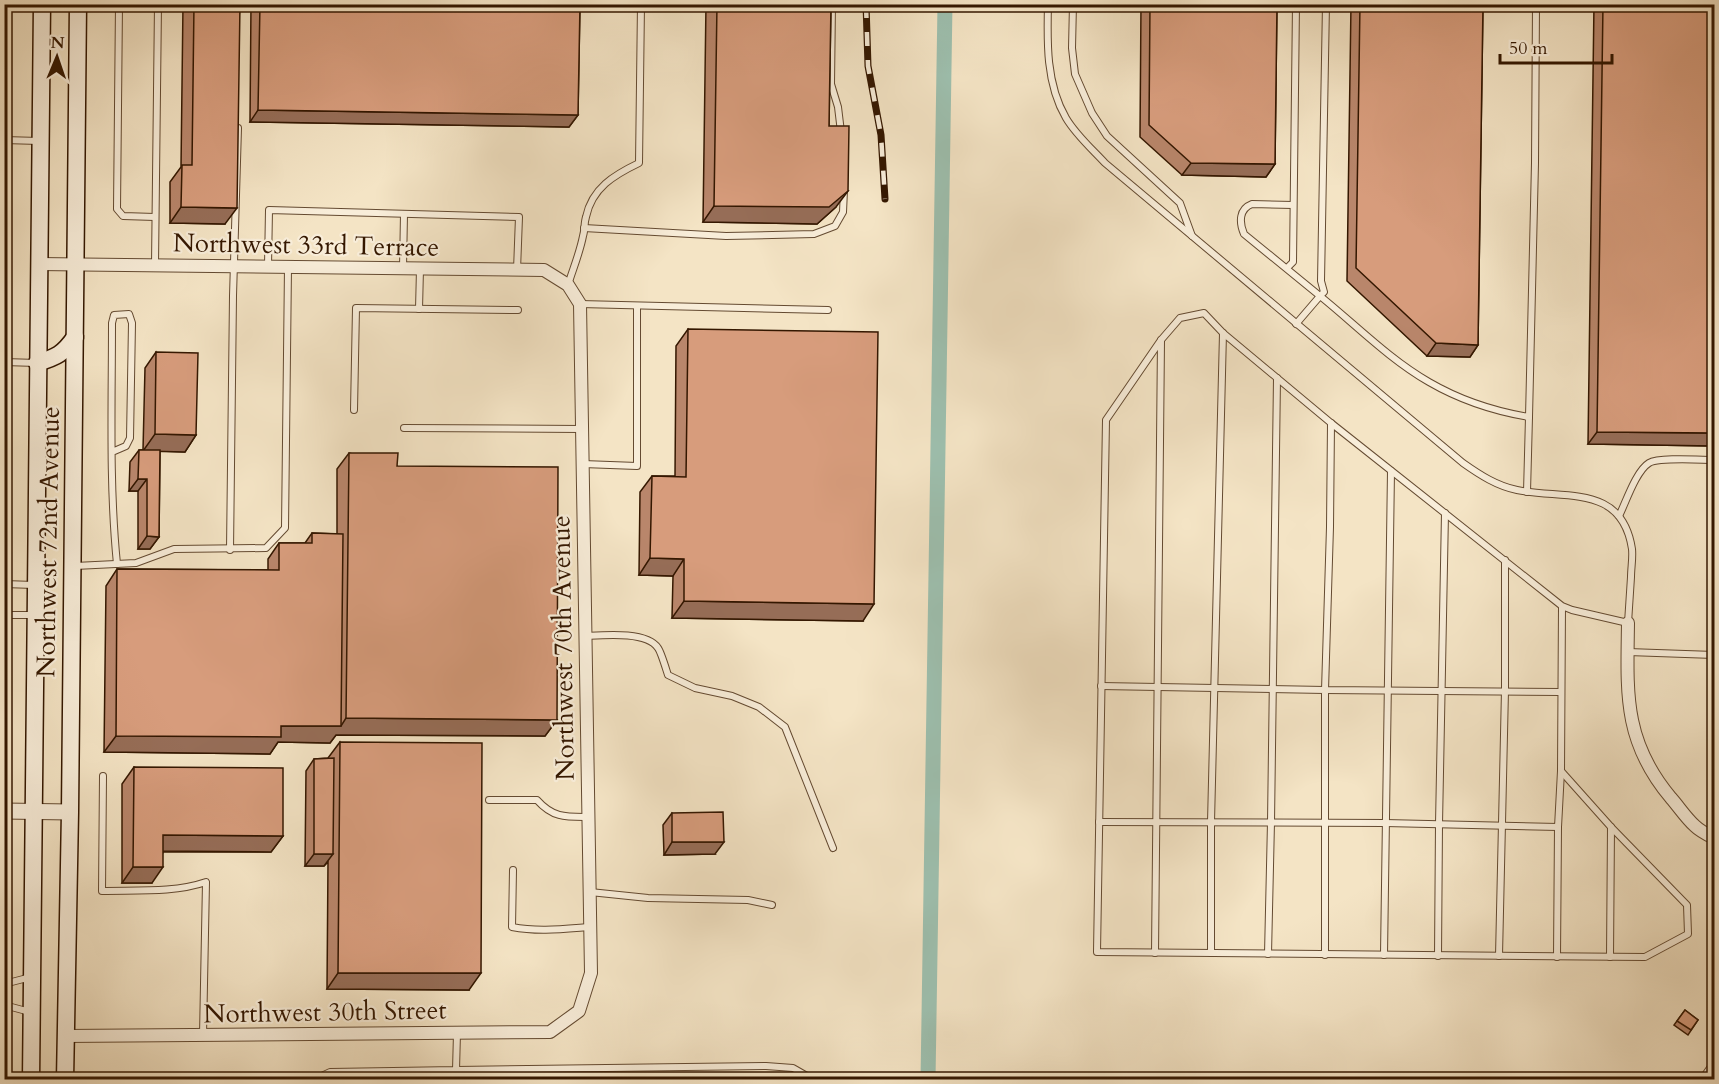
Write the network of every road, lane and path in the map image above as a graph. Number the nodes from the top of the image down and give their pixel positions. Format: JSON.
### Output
{"nodes":[{"id":1,"x":42,"y":4,"type":"edge"},
{"id":2,"x":78,"y":4,"type":"edge"},
{"id":3,"x":119,"y":4,"type":"edge"},
{"id":4,"x":158,"y":4,"type":"edge"},
{"id":5,"x":641,"y":4,"type":"edge"},
{"id":6,"x":832,"y":4,"type":"edge"},
{"id":7,"x":1048,"y":4,"type":"edge"},
{"id":8,"x":1072,"y":4,"type":"edge"},
{"id":9,"x":1296,"y":4,"type":"edge"},
{"id":10,"x":1326,"y":4,"type":"edge"},
{"id":11,"x":1536,"y":4,"type":"edge"},
{"id":12,"x":238,"y":119,"type":"edge"},
{"id":13,"x":842,"y":139,"type":"edge"},
{"id":14,"x":4,"y":140,"type":"edge"},
{"id":15,"x":40,"y":141,"type":"junction"},
{"id":16,"x":845,"y":181,"type":"edge"},
{"id":17,"x":1293,"y":205,"type":"junction"},
{"id":18,"x":404,"y":213,"type":"junction"},
{"id":19,"x":155,"y":217,"type":"junction"},
{"id":20,"x":584,"y":228,"type":"junction"},
{"id":21,"x":1192,"y":236,"type":"junction"},
{"id":22,"x":38,"y":264,"type":"junction"},
{"id":23,"x":77,"y":264,"type":"junction"},
{"id":24,"x":155,"y":265,"type":"junction"},
{"id":25,"x":235,"y":266,"type":"junction"},
{"id":26,"x":268,"y":267,"type":"junction"},
{"id":27,"x":288,"y":267,"type":"junction"},
{"id":28,"x":403,"y":268,"type":"junction"},
{"id":29,"x":1287,"y":268,"type":"junction"},
{"id":30,"x":420,"y":269,"type":"junction"},
{"id":31,"x":517,"y":270,"type":"junction"},
{"id":32,"x":568,"y":285,"type":"junction"},
{"id":33,"x":1320,"y":296,"type":"junction"},
{"id":34,"x":580,"y":304,"type":"junction"},
{"id":35,"x":637,"y":306,"type":"junction"},
{"id":36,"x":419,"y":309,"type":"junction"},
{"id":37,"x":518,"y":310,"type":"dead end"},
{"id":38,"x":828,"y":310,"type":"dead end"},
{"id":39,"x":1296,"y":324,"type":"junction"},
{"id":40,"x":1223,"y":333,"type":"junction"},
{"id":41,"x":75,"y":337,"type":"junction"},
{"id":42,"x":1161,"y":340,"type":"junction"},
{"id":43,"x":4,"y":362,"type":"edge"},
{"id":44,"x":38,"y":363,"type":"junction"},
{"id":45,"x":1277,"y":378,"type":"junction"},
{"id":46,"x":354,"y":410,"type":"dead end"},
{"id":47,"x":1529,"y":417,"type":"junction"},
{"id":48,"x":1331,"y":423,"type":"junction"},
{"id":49,"x":404,"y":428,"type":"dead end"},
{"id":50,"x":582,"y":429,"type":"junction"},
{"id":51,"x":112,"y":452,"type":"junction"},
{"id":52,"x":1714,"y":460,"type":"edge"},
{"id":53,"x":583,"y":464,"type":"junction"},
{"id":54,"x":1391,"y":471,"type":"junction"},
{"id":55,"x":1527,"y":492,"type":"junction"},
{"id":56,"x":1445,"y":513,"type":"junction"},
{"id":57,"x":1619,"y":516,"type":"junction"},
{"id":58,"x":230,"y":550,"type":"junction"},
{"id":59,"x":1505,"y":560,"type":"junction"},
{"id":60,"x":117,"y":564,"type":"junction"},
{"id":61,"x":73,"y":566,"type":"junction"},
{"id":62,"x":4,"y":584,"type":"edge"},
{"id":63,"x":35,"y":585,"type":"junction"},
{"id":64,"x":1562,"y":606,"type":"junction"},
{"id":65,"x":4,"y":615,"type":"edge"},
{"id":66,"x":35,"y":615,"type":"junction"},
{"id":67,"x":1628,"y":623,"type":"junction"},
{"id":68,"x":586,"y":636,"type":"junction"},
{"id":69,"x":1628,"y":652,"type":"junction"},
{"id":70,"x":1714,"y":655,"type":"edge"},
{"id":71,"x":1101,"y":686,"type":"junction"},
{"id":72,"x":1158,"y":687,"type":"junction"},
{"id":73,"x":1214,"y":687,"type":"junction"},
{"id":74,"x":1272,"y":688,"type":"junction"},
{"id":75,"x":1325,"y":690,"type":"junction"},
{"id":76,"x":1387,"y":690,"type":"junction"},
{"id":77,"x":1441,"y":690,"type":"junction"},
{"id":78,"x":1505,"y":690,"type":"junction"},
{"id":79,"x":1561,"y":692,"type":"junction"},
{"id":80,"x":1561,"y":771,"type":"junction"},
{"id":81,"x":103,"y":776,"type":"dead end"},
{"id":82,"x":489,"y":800,"type":"dead end"},
{"id":83,"x":4,"y":811,"type":"edge"},
{"id":84,"x":33,"y":812,"type":"junction"},
{"id":85,"x":70,"y":812,"type":"junction"},
{"id":86,"x":588,"y":817,"type":"junction"},
{"id":87,"x":1100,"y":822,"type":"junction"},
{"id":88,"x":1157,"y":822,"type":"junction"},
{"id":89,"x":1211,"y":822,"type":"junction"},
{"id":90,"x":1271,"y":822,"type":"junction"},
{"id":91,"x":1326,"y":823,"type":"junction"},
{"id":92,"x":1385,"y":823,"type":"junction"},
{"id":93,"x":1439,"y":824,"type":"junction"},
{"id":94,"x":1501,"y":826,"type":"junction"},
{"id":95,"x":1557,"y":827,"type":"junction"},
{"id":96,"x":1611,"y":827,"type":"junction"},
{"id":97,"x":1714,"y":838,"type":"edge"},
{"id":98,"x":833,"y":848,"type":"dead end"},
{"id":99,"x":513,"y":870,"type":"dead end"},
{"id":100,"x":590,"y":892,"type":"junction"},
{"id":101,"x":772,"y":905,"type":"dead end"},
{"id":102,"x":590,"y":927,"type":"junction"},
{"id":103,"x":1155,"y":953,"type":"junction"},
{"id":104,"x":1211,"y":953,"type":"junction"},
{"id":105,"x":1268,"y":954,"type":"junction"},
{"id":106,"x":1325,"y":955,"type":"junction"},
{"id":107,"x":1384,"y":956,"type":"junction"},
{"id":108,"x":1438,"y":956,"type":"junction"},
{"id":109,"x":1499,"y":956,"type":"junction"},
{"id":110,"x":1557,"y":957,"type":"junction"},
{"id":111,"x":1610,"y":957,"type":"junction"},
{"id":112,"x":32,"y":977,"type":"junction"},
{"id":113,"x":4,"y":984,"type":"edge"},
{"id":114,"x":4,"y":1005,"type":"edge"},
{"id":115,"x":579,"y":1011,"type":"joint"},
{"id":116,"x":31,"y":1013,"type":"junction"},
{"id":117,"x":457,"y":1033,"type":"junction"},
{"id":118,"x":203,"y":1035,"type":"junction"},
{"id":119,"x":65,"y":1036,"type":"junction"},
{"id":120,"x":456,"y":1070,"type":"junction"},
{"id":121,"x":1714,"y":1070,"type":"edge"},
{"id":122,"x":31,"y":1080,"type":"edge"},
{"id":123,"x":65,"y":1080,"type":"edge"},
{"id":124,"x":313,"y":1080,"type":"edge"},
{"id":125,"x":814,"y":1080,"type":"edge"},
{"id":126,"x":1707,"y":1080,"type":"edge"}],
"edges":[{"from":1,"to":15,"type":"main road","name":"Northwest 72nd Avenue"},
{"from":2,"to":23,"type":"main road","name":"Northwest 72nd Avenue"},
{"from":3,"to":19,"type":"lane"},
{"from":4,"to":19,"type":"lane"},
{"from":5,"to":20,"type":"lane"},
{"from":6,"to":13,"type":"lane"},
{"from":7,"to":21,"type":"lane"},
{"from":8,"to":21,"type":"lane"},
{"from":9,"to":17,"type":"lane"},
{"from":10,"to":33,"type":"lane"},
{"from":11,"to":47,"type":"lane"},
{"from":12,"to":25,"type":"lane"},
{"from":14,"to":15,"type":"lane"},
{"from":15,"to":22,"type":"main road","name":"Northwest 72nd Avenue"},
{"from":16,"to":20,"type":"lane"},
{"from":17,"to":29,"type":"lane"},
{"from":17,"to":29,"type":"lane"},
{"from":18,"to":26,"type":"lane"},
{"from":18,"to":28,"type":"lane"},
{"from":18,"to":31,"type":"lane"},
{"from":19,"to":24,"type":"lane"},
{"from":20,"to":32,"type":"lane"},
{"from":21,"to":39,"type":"lane"},
{"from":22,"to":23,"type":"street","name":"Northwest 33rd Terrace"},
{"from":22,"to":44,"type":"main road","name":"Northwest 72nd Avenue"},
{"from":23,"to":24,"type":"street","name":"Northwest 33rd Terrace"},
{"from":23,"to":41,"type":"main road","name":"Northwest 72nd Avenue"},
{"from":24,"to":25,"type":"street","name":"Northwest 33rd Terrace"},
{"from":25,"to":26,"type":"street","name":"Northwest 33rd Terrace"},
{"from":25,"to":58,"type":"lane"},
{"from":26,"to":27,"type":"street","name":"Northwest 33rd Terrace"},
{"from":27,"to":28,"type":"street","name":"Northwest 33rd Terrace"},
{"from":27,"to":58,"type":"lane"},
{"from":28,"to":30,"type":"street","name":"Northwest 33rd Terrace"},
{"from":29,"to":33,"type":"lane"},
{"from":30,"to":31,"type":"street","name":"Northwest 33rd Terrace"},
{"from":30,"to":36,"type":"lane"},
{"from":31,"to":32,"type":"street","name":"Northwest 33rd Terrace"},
{"from":32,"to":34,"type":"street"},
{"from":33,"to":39,"type":"lane"},
{"from":33,"to":47,"type":"lane"},
{"from":34,"to":35,"type":"lane"},
{"from":34,"to":50,"type":"street","name":"Northwest 70th Avenue"},
{"from":35,"to":38,"type":"lane"},
{"from":35,"to":53,"type":"lane"},
{"from":36,"to":37,"type":"lane"},
{"from":36,"to":46,"type":"lane"},
{"from":39,"to":55,"type":"lane"},
{"from":40,"to":42,"type":"lane"},
{"from":40,"to":45,"type":"lane"},
{"from":40,"to":73,"type":"lane"},
{"from":41,"to":44,"type":"main road"},
{"from":41,"to":61,"type":"main road","name":"Northwest 72nd Avenue"},
{"from":42,"to":71,"type":"lane"},
{"from":42,"to":72,"type":"lane"},
{"from":43,"to":44,"type":"lane"},
{"from":44,"to":63,"type":"main road","name":"Northwest 72nd Avenue"},
{"from":45,"to":48,"type":"lane"},
{"from":45,"to":74,"type":"lane"},
{"from":47,"to":55,"type":"lane"},
{"from":48,"to":54,"type":"lane"},
{"from":48,"to":75,"type":"lane"},
{"from":49,"to":50,"type":"lane"},
{"from":50,"to":53,"type":"street","name":"Northwest 70th Avenue"},
{"from":51,"to":51,"type":"lane"},
{"from":51,"to":60,"type":"lane"},
{"from":52,"to":57,"type":"lane"},
{"from":53,"to":68,"type":"street","name":"Northwest 70th Avenue"},
{"from":54,"to":56,"type":"lane"},
{"from":54,"to":76,"type":"lane"},
{"from":55,"to":57,"type":"lane"},
{"from":56,"to":59,"type":"lane"},
{"from":56,"to":77,"type":"lane"},
{"from":57,"to":67,"type":"lane"},
{"from":58,"to":60,"type":"lane"},
{"from":59,"to":64,"type":"lane"},
{"from":59,"to":78,"type":"lane"},
{"from":60,"to":61,"type":"lane"},
{"from":61,"to":85,"type":"main road","name":"Northwest 72nd Avenue"},
{"from":62,"to":63,"type":"lane"},
{"from":63,"to":66,"type":"main road","name":"Northwest 72nd Avenue"},
{"from":64,"to":67,"type":"lane"},
{"from":64,"to":79,"type":"lane"},
{"from":65,"to":66,"type":"lane"},
{"from":66,"to":84,"type":"main road","name":"Northwest 72nd Avenue"},
{"from":67,"to":69,"type":"street"},
{"from":68,"to":86,"type":"street","name":"Northwest 70th Avenue"},
{"from":68,"to":98,"type":"lane"},
{"from":69,"to":70,"type":"lane"},
{"from":69,"to":97,"type":"street"},
{"from":71,"to":72,"type":"lane"},
{"from":71,"to":87,"type":"lane"},
{"from":72,"to":73,"type":"lane"},
{"from":72,"to":88,"type":"lane"},
{"from":73,"to":74,"type":"lane"},
{"from":73,"to":89,"type":"lane"},
{"from":74,"to":75,"type":"lane"},
{"from":74,"to":90,"type":"lane"},
{"from":75,"to":76,"type":"lane"},
{"from":75,"to":91,"type":"lane"},
{"from":76,"to":77,"type":"lane"},
{"from":76,"to":92,"type":"lane"},
{"from":77,"to":78,"type":"lane"},
{"from":77,"to":93,"type":"lane"},
{"from":78,"to":79,"type":"lane"},
{"from":78,"to":94,"type":"lane"},
{"from":79,"to":80,"type":"lane"},
{"from":80,"to":95,"type":"lane"},
{"from":80,"to":96,"type":"lane"},
{"from":81,"to":118,"type":"lane"},
{"from":82,"to":86,"type":"lane"},
{"from":83,"to":84,"type":"street"},
{"from":84,"to":85,"type":"street"},
{"from":84,"to":112,"type":"main road","name":"Northwest 72nd Avenue"},
{"from":85,"to":119,"type":"main road","name":"Northwest 72nd Avenue"},
{"from":86,"to":100,"type":"street","name":"Northwest 70th Avenue"},
{"from":87,"to":88,"type":"lane"},
{"from":87,"to":103,"type":"lane"},
{"from":88,"to":89,"type":"lane"},
{"from":88,"to":103,"type":"lane"},
{"from":89,"to":90,"type":"lane"},
{"from":89,"to":104,"type":"lane"},
{"from":90,"to":91,"type":"lane"},
{"from":90,"to":105,"type":"lane"},
{"from":91,"to":92,"type":"lane"},
{"from":91,"to":106,"type":"lane"},
{"from":92,"to":93,"type":"lane"},
{"from":92,"to":107,"type":"lane"},
{"from":93,"to":94,"type":"lane"},
{"from":93,"to":108,"type":"lane"},
{"from":94,"to":95,"type":"lane"},
{"from":94,"to":109,"type":"lane"},
{"from":95,"to":110,"type":"lane"},
{"from":96,"to":111,"type":"lane"},
{"from":96,"to":111,"type":"lane"},
{"from":99,"to":102,"type":"lane"},
{"from":100,"to":101,"type":"lane"},
{"from":100,"to":102,"type":"street","name":"Northwest 70th Avenue"},
{"from":102,"to":115,"type":"street","name":"Northwest 70th Avenue"},
{"from":103,"to":104,"type":"lane"},
{"from":104,"to":105,"type":"lane"},
{"from":105,"to":106,"type":"lane"},
{"from":106,"to":107,"type":"lane"},
{"from":107,"to":108,"type":"lane"},
{"from":108,"to":109,"type":"lane"},
{"from":109,"to":110,"type":"lane"},
{"from":110,"to":111,"type":"lane"},
{"from":112,"to":113,"type":"lane"},
{"from":112,"to":116,"type":"main road","name":"Northwest 72nd Avenue"},
{"from":114,"to":116,"type":"lane"},
{"from":115,"to":117,"type":"street","name":"Northwest 30th Street"},
{"from":116,"to":122,"type":"main road","name":"Northwest 72nd Avenue"},
{"from":117,"to":118,"type":"street","name":"Northwest 30th Street"},
{"from":117,"to":120,"type":"lane"},
{"from":118,"to":119,"type":"street","name":"Northwest 30th Street"},
{"from":119,"to":123,"type":"main road","name":"Northwest 72nd Avenue"},
{"from":120,"to":124,"type":"lane"},
{"from":120,"to":125,"type":"lane"},
{"from":121,"to":126,"type":"street"}]}
